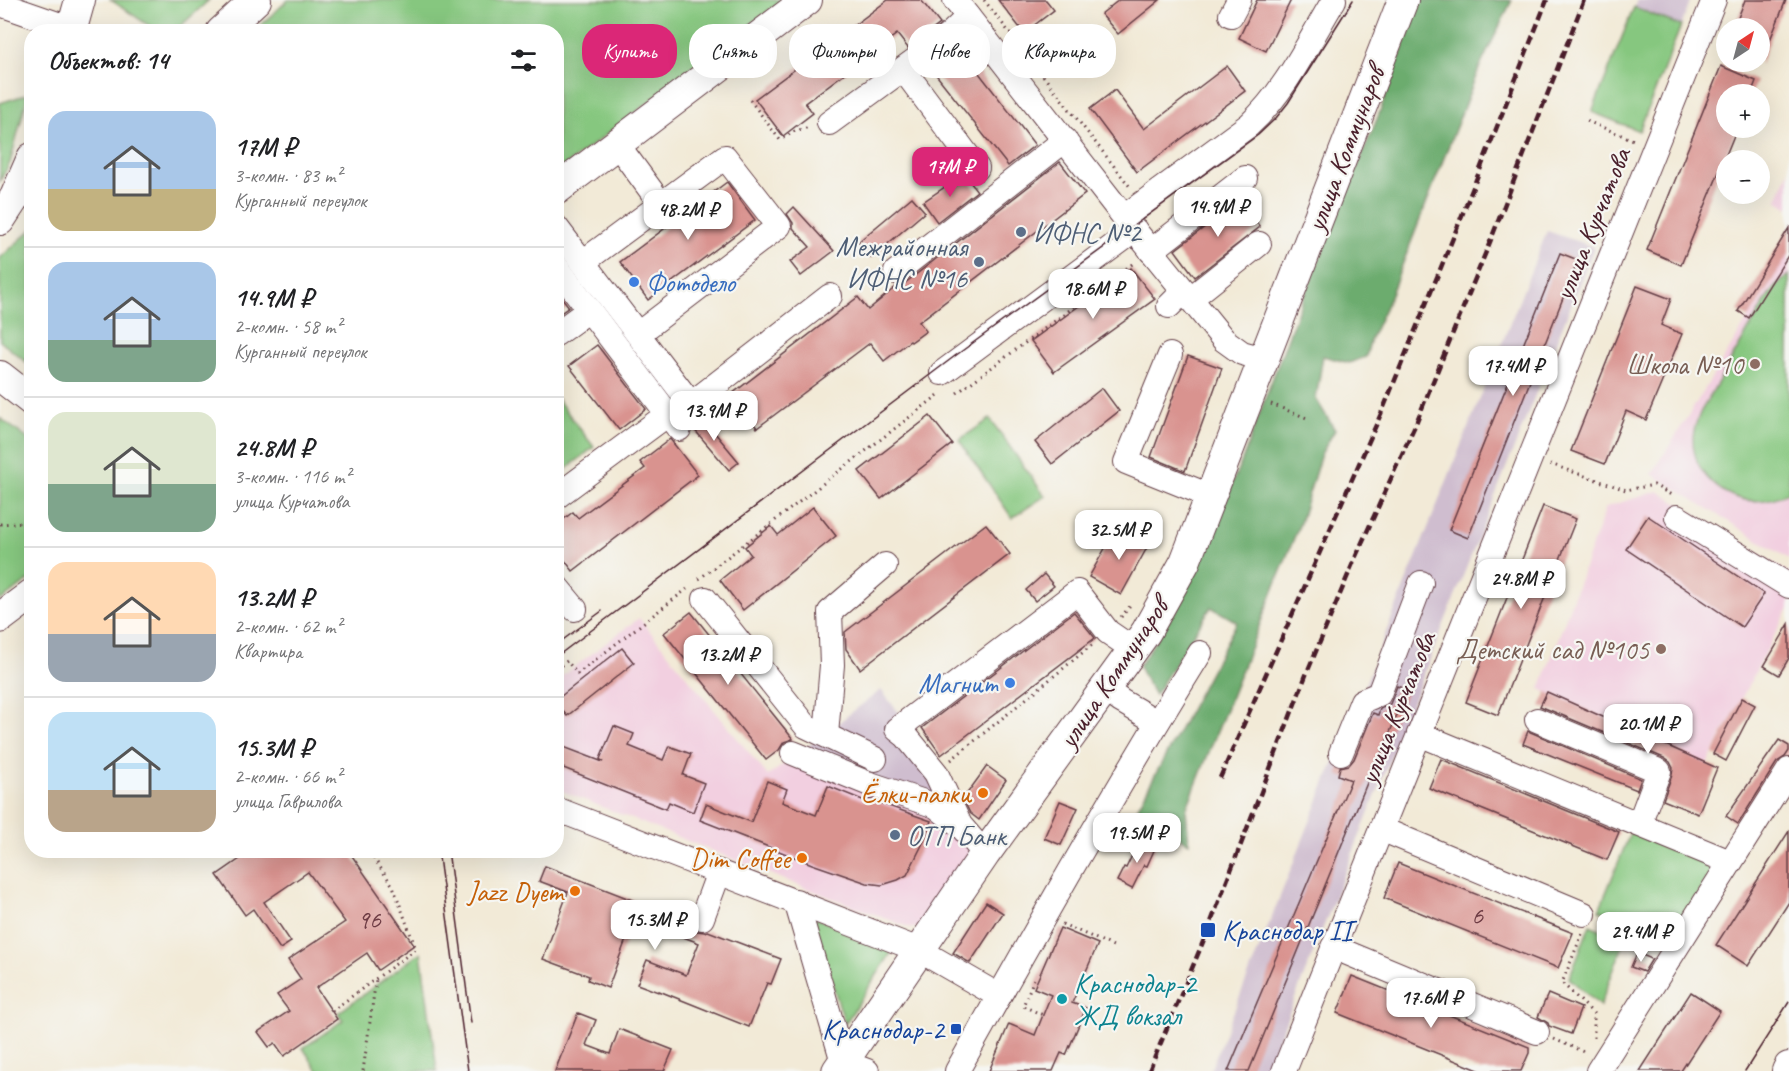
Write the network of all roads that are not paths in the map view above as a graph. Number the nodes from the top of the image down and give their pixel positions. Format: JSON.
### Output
{"nodes":[{"id":1,"x":80,"y":0,"type":"edge"},
{"id":2,"x":256,"y":0,"type":"edge"},
{"id":3,"x":807,"y":0,"type":"edge"},
{"id":4,"x":1334,"y":0,"type":"edge"},
{"id":5,"x":1403,"y":0,"type":"edge"},
{"id":6,"x":1714,"y":0,"type":"edge"},
{"id":7,"x":0,"y":4,"type":"edge"},
{"id":8,"x":969,"y":6,"type":"edge"},
{"id":9,"x":53,"y":24,"type":"edge"},
{"id":10,"x":74,"y":24,"type":"edge"},
{"id":11,"x":230,"y":24,"type":"edge"},
{"id":12,"x":903,"y":69,"type":"junction"},
{"id":13,"x":829,"y":123,"type":"road end"},
{"id":14,"x":1065,"y":140,"type":"junction"},
{"id":15,"x":617,"y":144,"type":"junction"},
{"id":16,"x":977,"y":168,"type":"dead end"},
{"id":17,"x":24,"y":176,"type":"edge"},
{"id":18,"x":1245,"y":178,"type":"dead end"},
{"id":19,"x":564,"y":184,"type":"edge"},
{"id":20,"x":24,"y":201,"type":"edge"},
{"id":21,"x":661,"y":204,"type":"junction"},
{"id":22,"x":0,"y":220,"type":"edge"},
{"id":23,"x":1129,"y":224,"type":"junction"},
{"id":24,"x":564,"y":237,"type":"edge"},
{"id":25,"x":1259,"y":244,"type":"dead end"},
{"id":26,"x":1147,"y":253,"type":"junction"},
{"id":27,"x":583,"y":262,"type":"junction"},
{"id":28,"x":896,"y":272,"type":"dead end"},
{"id":29,"x":564,"y":277,"type":"edge"},
{"id":30,"x":830,"y":296,"type":"dead end"},
{"id":31,"x":1181,"y":298,"type":"junction"},
{"id":32,"x":589,"y":310,"type":"junction"},
{"id":33,"x":564,"y":328,"type":"edge"},
{"id":34,"x":638,"y":334,"type":"junction"},
{"id":35,"x":1170,"y":355,"type":"dead end"},
{"id":36,"x":1264,"y":360,"type":"junction"},
{"id":37,"x":0,"y":376,"type":"edge"},
{"id":38,"x":942,"y":383,"type":"road end"},
{"id":39,"x":24,"y":394,"type":"edge"},
{"id":40,"x":564,"y":492,"type":"edge"},
{"id":41,"x":1210,"y":496,"type":"junction"},
{"id":42,"x":1677,"y":517,"type":"dead end"},
{"id":43,"x":885,"y":565,"type":"dead end"},
{"id":44,"x":1421,"y":583,"type":"dead end"},
{"id":45,"x":1789,"y":586,"type":"edge"},
{"id":46,"x":696,"y":590,"type":"road end"},
{"id":47,"x":564,"y":596,"type":"edge"},
{"id":48,"x":24,"y":600,"type":"edge"},
{"id":49,"x":575,"y":609,"type":"dead end"},
{"id":50,"x":0,"y":618,"type":"edge"},
{"id":51,"x":1133,"y":650,"type":"junction"},
{"id":52,"x":1200,"y":653,"type":"dead end"},
{"id":53,"x":1105,"y":689,"type":"junction"},
{"id":54,"x":1537,"y":720,"type":"dead end"},
{"id":55,"x":1157,"y":722,"type":"junction"},
{"id":56,"x":897,"y":729,"type":"junction"},
{"id":57,"x":1419,"y":734,"type":"junction"},
{"id":58,"x":826,"y":735,"type":"junction"},
{"id":59,"x":793,"y":753,"type":"dead end"},
{"id":60,"x":1341,"y":753,"type":"dead end"},
{"id":61,"x":875,"y":759,"type":"junction"},
{"id":62,"x":1789,"y":770,"type":"edge"},
{"id":63,"x":867,"y":783,"type":"junction"},
{"id":64,"x":564,"y":812,"type":"edge"},
{"id":65,"x":1639,"y":824,"type":"junction"},
{"id":66,"x":960,"y":825,"type":"junction"},
{"id":67,"x":1381,"y":829,"type":"junction"},
{"id":68,"x":986,"y":854,"type":"junction"},
{"id":69,"x":1730,"y":862,"type":"junction"},
{"id":70,"x":719,"y":872,"type":"junction"},
{"id":71,"x":796,"y":901,"type":"junction"},
{"id":72,"x":1587,"y":915,"type":"road end"},
{"id":73,"x":702,"y":918,"type":"dead end"},
{"id":74,"x":1334,"y":947,"type":"junction"},
{"id":75,"x":919,"y":950,"type":"junction"},
{"id":76,"x":999,"y":996,"type":"junction"},
{"id":77,"x":1537,"y":1032,"type":"road end"},
{"id":78,"x":1599,"y":1063,"type":"edge"},
{"id":79,"x":849,"y":1068,"type":"edge"},
{"id":80,"x":1286,"y":1070,"type":"edge"},
{"id":81,"x":957,"y":1071,"type":"edge"}],
"edges":[{"from":1,"to":10,"type":"main road"},
{"from":2,"to":11,"type":"main road"},
{"from":3,"to":15,"type":"main road"},
{"from":4,"to":23,"type":"street"},
{"from":5,"to":36,"type":"main road","name":"улица Коммунаров"},
{"from":6,"to":57,"type":"street","name":"улица Курчатова"},
{"from":7,"to":9,"type":"street"},
{"from":8,"to":12,"type":"street"},
{"from":8,"to":14,"type":"street"},
{"from":12,"to":13,"type":"street"},
{"from":12,"to":16,"type":"street"},
{"from":14,"to":23,"type":"street"},
{"from":14,"to":28,"type":"street"},
{"from":15,"to":19,"type":"main road"},
{"from":15,"to":21,"type":"street"},
{"from":17,"to":22,"type":"main road"},
{"from":18,"to":26,"type":"street"},
{"from":20,"to":22,"type":"main road"},
{"from":21,"to":27,"type":"street"},
{"from":21,"to":34,"type":"street"},
{"from":23,"to":26,"type":"street"},
{"from":23,"to":38,"type":"street"},
{"from":24,"to":27,"type":"street"},
{"from":25,"to":31,"type":"street"},
{"from":26,"to":31,"type":"street"},
{"from":27,"to":34,"type":"street"},
{"from":29,"to":32,"type":"street"},
{"from":30,"to":34,"type":"street"},
{"from":31,"to":36,"type":"street"},
{"from":32,"to":33,"type":"street"},
{"from":32,"to":40,"type":"street"},
{"from":35,"to":41,"type":"street"},
{"from":36,"to":41,"type":"main road","name":"улица Коммунаров"},
{"from":37,"to":39,"type":"main road"},
{"from":41,"to":51,"type":"main road","name":"улица Коммунаров"},
{"from":42,"to":45,"type":"street"},
{"from":43,"to":58,"type":"street"},
{"from":44,"to":60,"type":"street"},
{"from":46,"to":58,"type":"street"},
{"from":47,"to":49,"type":"street"},
{"from":48,"to":50,"type":"main road"},
{"from":51,"to":53,"type":"main road","name":"улица Коммунаров"},
{"from":51,"to":56,"type":"street"},
{"from":52,"to":55,"type":"street"},
{"from":53,"to":55,"type":"street"},
{"from":53,"to":68,"type":"main road","name":"улица Коммунаров"},
{"from":54,"to":65,"type":"street"},
{"from":55,"to":76,"type":"street"},
{"from":56,"to":61,"type":"street"},
{"from":56,"to":66,"type":"street"},
{"from":57,"to":65,"type":"street"},
{"from":57,"to":67,"type":"street","name":"улица Курчатова"},
{"from":58,"to":61,"type":"street"},
{"from":59,"to":63,"type":"street"},
{"from":61,"to":63,"type":"street"},
{"from":62,"to":69,"type":"street"},
{"from":63,"to":66,"type":"street"},
{"from":64,"to":70,"type":"street"},
{"from":65,"to":69,"type":"street"},
{"from":66,"to":68,"type":"street"},
{"from":67,"to":72,"type":"street"},
{"from":67,"to":74,"type":"street","name":"улица Курчатова"},
{"from":68,"to":75,"type":"main road","name":"улица Коммунаров"},
{"from":69,"to":78,"type":"street"},
{"from":70,"to":71,"type":"street"},
{"from":70,"to":73,"type":"street"},
{"from":71,"to":75,"type":"street"},
{"from":71,"to":79,"type":"street"},
{"from":74,"to":77,"type":"street"},
{"from":74,"to":80,"type":"street","name":"улица Курчатова"},
{"from":75,"to":76,"type":"street"},
{"from":75,"to":79,"type":"main road","name":"улица Коммунаров"},
{"from":76,"to":81,"type":"street"}]}
